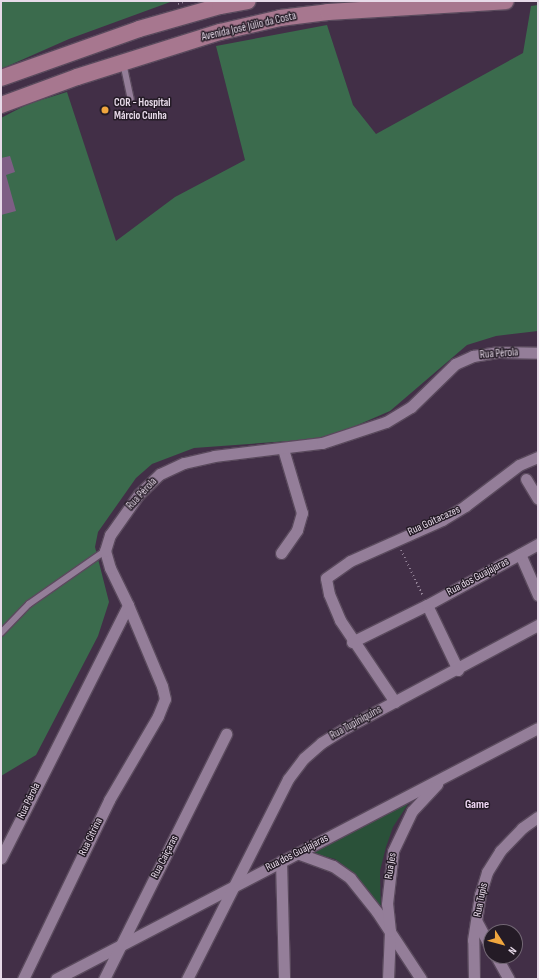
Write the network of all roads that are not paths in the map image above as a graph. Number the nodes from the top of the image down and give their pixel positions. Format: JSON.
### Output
{"nodes":[{"id":1,"x":248,"y":1,"type":"edge"},
{"id":2,"x":506,"y":1,"type":"edge"},
{"id":3,"x":417,"y":5,"type":"edge"},
{"id":4,"x":123,"y":62,"type":"junction"},
{"id":5,"x":1,"y":78,"type":"edge"},
{"id":6,"x":131,"y":98,"type":"dead end"},
{"id":7,"x":1,"y":104,"type":"edge"},
{"id":8,"x":538,"y":353,"type":"edge"},
{"id":9,"x":283,"y":449,"type":"junction"},
{"id":10,"x":538,"y":457,"type":"edge"},
{"id":11,"x":526,"y":478,"type":"dead end"},
{"id":12,"x":538,"y":499,"type":"edge"},
{"id":13,"x":538,"y":544,"type":"edge"},
{"id":14,"x":105,"y":551,"type":"junction"},
{"id":15,"x":281,"y":552,"type":"dead end"},
{"id":16,"x":520,"y":554,"type":"junction"},
{"id":17,"x":538,"y":595,"type":"edge"},
{"id":18,"x":128,"y":605,"type":"junction"},
{"id":19,"x":427,"y":605,"type":"junction"},
{"id":20,"x":538,"y":625,"type":"edge"},
{"id":21,"x":1,"y":633,"type":"edge"},
{"id":22,"x":352,"y":642,"type":"junction"},
{"id":23,"x":458,"y":670,"type":"junction"},
{"id":24,"x":395,"y":702,"type":"junction"},
{"id":25,"x":538,"y":728,"type":"edge"},
{"id":26,"x":226,"y":734,"type":"dead end"},
{"id":27,"x":450,"y":773,"type":"junction"},
{"id":28,"x":538,"y":817,"type":"edge"},
{"id":29,"x":297,"y":853,"type":"junction"},
{"id":30,"x":1,"y":858,"type":"edge"},
{"id":31,"x":281,"y":861,"type":"junction"},
{"id":32,"x":236,"y":883,"type":"junction"},
{"id":33,"x":477,"y":922,"type":"junction"},
{"id":34,"x":390,"y":931,"type":"junction"},
{"id":35,"x":483,"y":933,"type":"edge"},
{"id":36,"x":119,"y":948,"type":"junction"},
{"id":37,"x":501,"y":964,"type":"edge"},
{"id":38,"x":23,"y":979,"type":"edge"},
{"id":39,"x":56,"y":979,"type":"edge"},
{"id":40,"x":104,"y":979,"type":"edge"},
{"id":41,"x":187,"y":979,"type":"edge"},
{"id":42,"x":284,"y":979,"type":"edge"},
{"id":43,"x":388,"y":979,"type":"edge"},
{"id":44,"x":421,"y":979,"type":"edge"},
{"id":45,"x":474,"y":979,"type":"edge"},
{"id":46,"x":509,"y":979,"type":"edge"}],
"edges":[{"from":1,"to":5,"type":"main road"},
{"from":2,"to":3,"type":"main road","name":"Avenida José Júlio da Costa"},
{"from":3,"to":4,"type":"main road","name":"Avenida José Júlio da Costa"},
{"from":4,"to":6,"type":"lane"},
{"from":4,"to":7,"type":"main road","name":"Avenida José Júlio da Costa"},
{"from":8,"to":9,"type":"street","name":"Rua Pérola"},
{"from":9,"to":14,"type":"street","name":"Rua Pérola"},
{"from":9,"to":15,"type":"street"},
{"from":10,"to":22,"type":"street","name":"Rua Goitacazes"},
{"from":11,"to":12,"type":"street"},
{"from":13,"to":16,"type":"street","name":"Rua dos Guajajaras"},
{"from":14,"to":18,"type":"street"},
{"from":14,"to":21,"type":"lane"},
{"from":16,"to":17,"type":"street"},
{"from":16,"to":19,"type":"street","name":"Rua dos Guajajaras"},
{"from":18,"to":30,"type":"street","name":"Rua Pérola"},
{"from":18,"to":38,"type":"street","name":"Rua Citrina"},
{"from":19,"to":22,"type":"street","name":"Rua dos Guajajaras"},
{"from":19,"to":23,"type":"street"},
{"from":20,"to":23,"type":"street","name":"Rua Tupiniquins"},
{"from":22,"to":24,"type":"street"},
{"from":23,"to":24,"type":"street","name":"Rua Tupiniquins"},
{"from":24,"to":32,"type":"street","name":"Rua Tupiniquins"},
{"from":25,"to":27,"type":"street","name":"Rua dos Guajajaras"},
{"from":26,"to":36,"type":"street","name":"Rua Caiçaras"},
{"from":27,"to":29,"type":"street","name":"Rua dos Guajajaras"},
{"from":27,"to":34,"type":"street","name":"Rua Jes"},
{"from":28,"to":33,"type":"street","name":"Rua Tupis"},
{"from":29,"to":31,"type":"street","name":"Rua dos Guajajaras"},
{"from":29,"to":34,"type":"street"},
{"from":31,"to":32,"type":"street","name":"Rua dos Guajajaras"},
{"from":31,"to":42,"type":"street"},
{"from":32,"to":36,"type":"street","name":"Rua dos Guajajaras"},
{"from":32,"to":41,"type":"street","name":"Rua Tupiniquins"},
{"from":33,"to":35,"type":"street"},
{"from":33,"to":45,"type":"street","name":"Rua Tupis"},
{"from":34,"to":43,"type":"street","name":"Rua Jes"},
{"from":34,"to":44,"type":"street"},
{"from":36,"to":39,"type":"street","name":"Rua dos Guajajaras"},
{"from":36,"to":40,"type":"street","name":"Rua Caiçaras"},
{"from":37,"to":46,"type":"street"}]}
